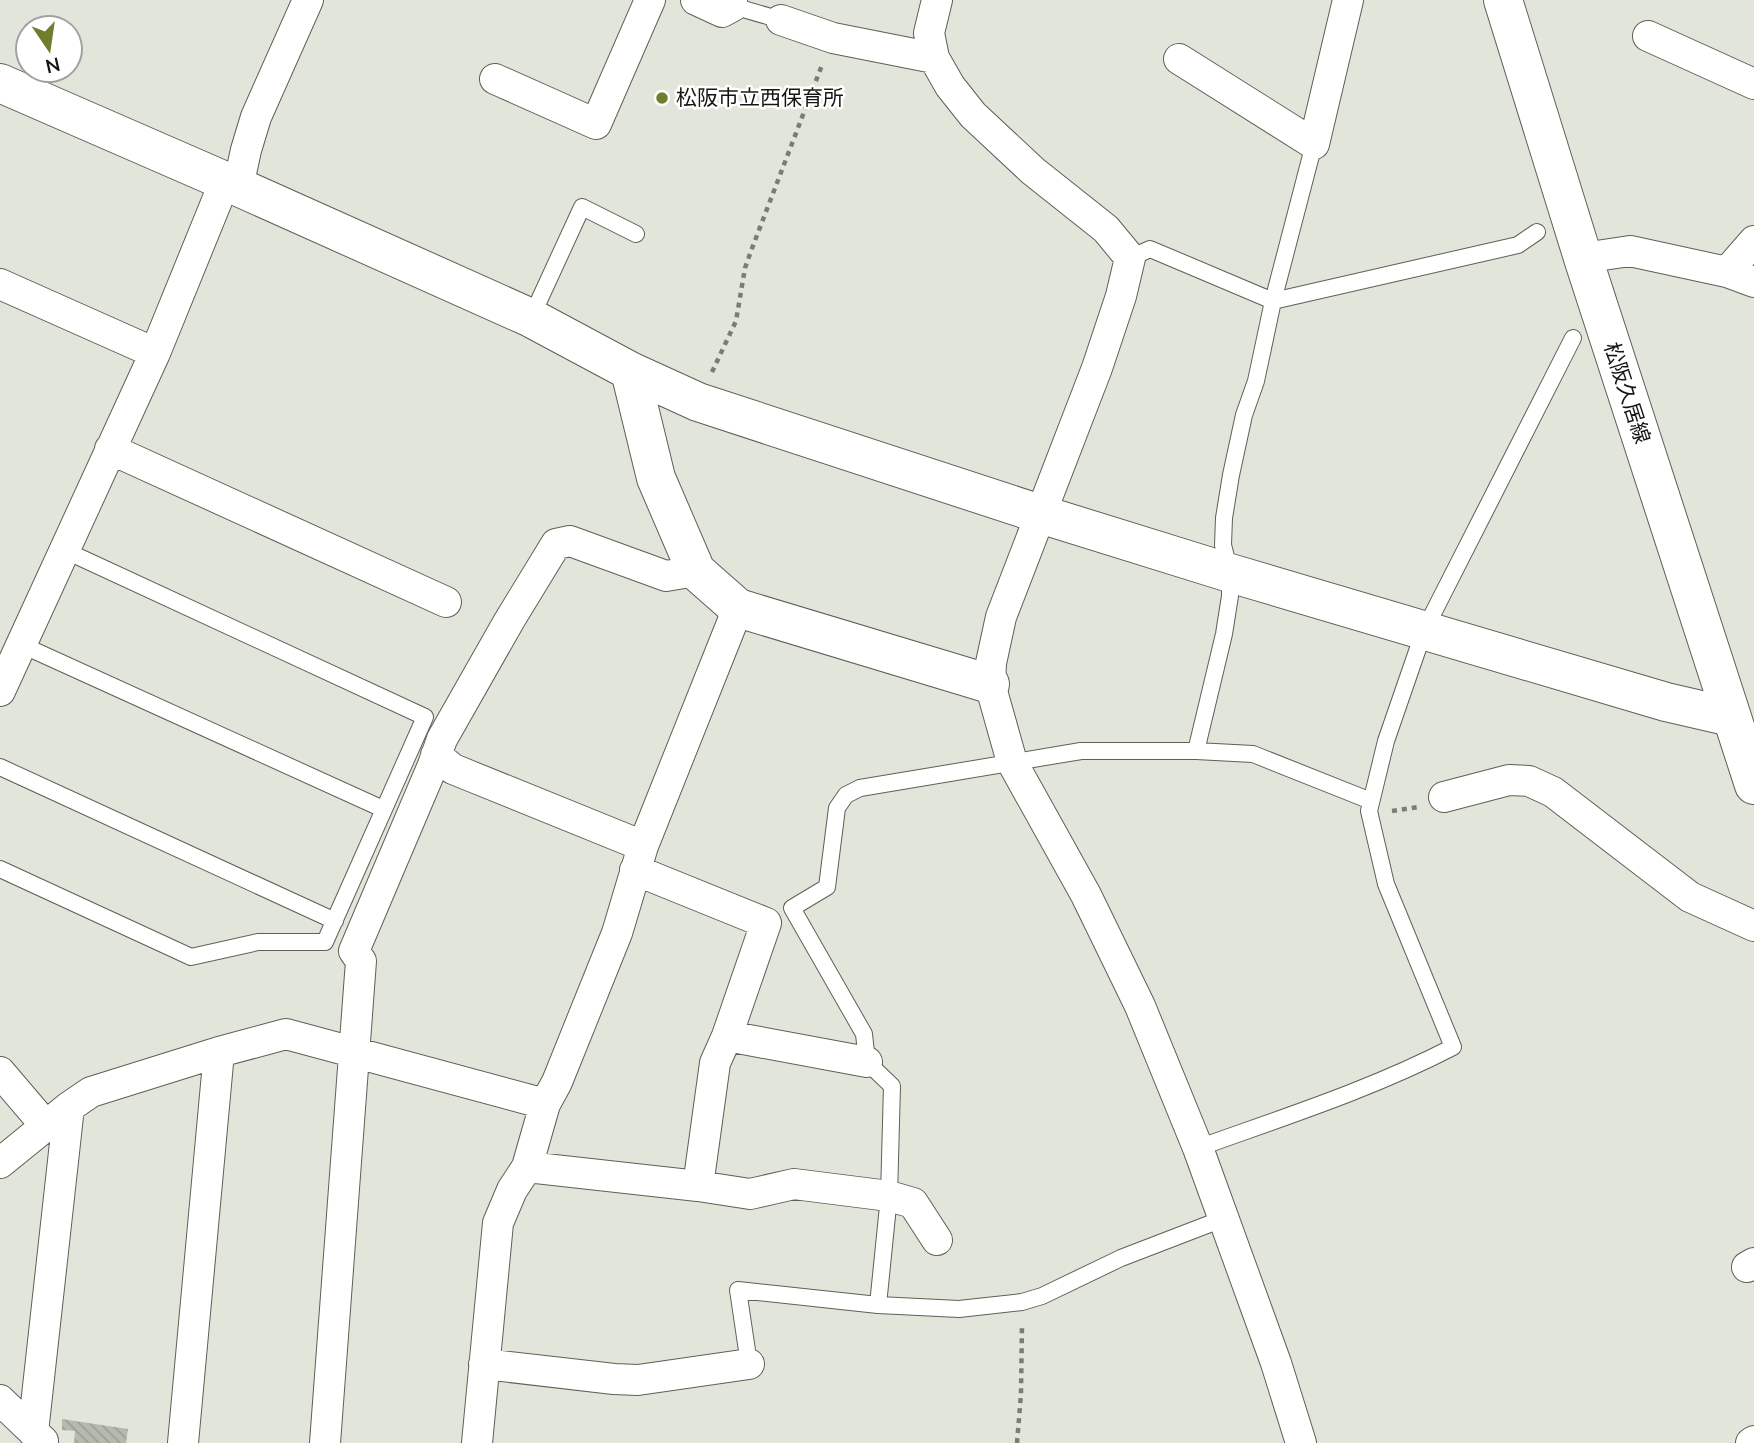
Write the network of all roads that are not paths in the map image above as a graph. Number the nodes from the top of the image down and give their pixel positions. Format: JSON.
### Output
{"nodes":[{"id":1,"x":308,"y":0,"type":"edge"},
{"id":2,"x":650,"y":0,"type":"edge"},
{"id":3,"x":696,"y":0,"type":"edge"},
{"id":4,"x":937,"y":0,"type":"edge"},
{"id":5,"x":1348,"y":0,"type":"edge"},
{"id":6,"x":1503,"y":0,"type":"edge"},
{"id":7,"x":733,"y":6,"type":"joint"},
{"id":8,"x":781,"y":20,"type":"joint"},
{"id":9,"x":1648,"y":36,"type":"dead end"},
{"id":10,"x":934,"y":58,"type":"junction"},
{"id":11,"x":1179,"y":60,"type":"dead end"},
{"id":12,"x":495,"y":79,"type":"dead end"},
{"id":13,"x":0,"y":83,"type":"edge"},
{"id":14,"x":1754,"y":84,"type":"edge"},
{"id":15,"x":1314,"y":144,"type":"junction"},
{"id":16,"x":231,"y":184,"type":"junction"},
{"id":17,"x":1537,"y":232,"type":"dead end"},
{"id":18,"x":636,"y":234,"type":"dead end"},
{"id":19,"x":1754,"y":241,"type":"edge"},
{"id":20,"x":1130,"y":258,"type":"junction"},
{"id":21,"x":1583,"y":258,"type":"junction"},
{"id":22,"x":1741,"y":277,"type":"edge"},
{"id":23,"x":0,"y":284,"type":"edge"},
{"id":24,"x":1273,"y":301,"type":"junction"},
{"id":25,"x":531,"y":317,"type":"junction"},
{"id":26,"x":1573,"y":338,"type":"dead end"},
{"id":27,"x":155,"y":354,"type":"junction"},
{"id":28,"x":630,"y":371,"type":"junction"},
{"id":29,"x":110,"y":449,"type":"junction"},
{"id":30,"x":1040,"y":514,"type":"junction"},
{"id":31,"x":64,"y":550,"type":"junction"},
{"id":32,"x":696,"y":571,"type":"junction"},
{"id":33,"x":1230,"y":573,"type":"junction"},
{"id":34,"x":446,"y":601,"type":"dead end"},
{"id":35,"x":738,"y":608,"type":"junction"},
{"id":36,"x":1424,"y":631,"type":"junction"},
{"id":37,"x":22,"y":645,"type":"junction"},
{"id":38,"x":990,"y":684,"type":"junction"},
{"id":39,"x":0,"y":691,"type":"edge"},
{"id":40,"x":1742,"y":721,"type":"edge"},
{"id":41,"x":1196,"y":751,"type":"junction"},
{"id":42,"x":436,"y":755,"type":"junction"},
{"id":43,"x":1012,"y":762,"type":"junction"},
{"id":44,"x":0,"y":767,"type":"edge"},
{"id":45,"x":1754,"y":785,"type":"edge"},
{"id":46,"x":1444,"y":797,"type":"road end"},
{"id":47,"x":1370,"y":806,"type":"junction"},
{"id":48,"x":383,"y":809,"type":"junction"},
{"id":49,"x":639,"y":858,"type":"junction"},
{"id":50,"x":0,"y":869,"type":"edge"},
{"id":51,"x":335,"y":921,"type":"junction"},
{"id":52,"x":1754,"y":926,"type":"edge"},
{"id":53,"x":727,"y":1036,"type":"junction"},
{"id":54,"x":219,"y":1052,"type":"junction"},
{"id":55,"x":355,"y":1052,"type":"junction"},
{"id":56,"x":867,"y":1062,"type":"junction"},
{"id":57,"x":0,"y":1072,"type":"edge"},
{"id":58,"x":545,"y":1104,"type":"junction"},
{"id":59,"x":57,"y":1117,"type":"junction"},
{"id":60,"x":1198,"y":1148,"type":"junction"},
{"id":61,"x":0,"y":1163,"type":"edge"},
{"id":62,"x":527,"y":1167,"type":"junction"},
{"id":63,"x":698,"y":1186,"type":"junction"},
{"id":64,"x":889,"y":1196,"type":"junction"},
{"id":65,"x":1225,"y":1218,"type":"junction"},
{"id":66,"x":937,"y":1240,"type":"dead end"},
{"id":67,"x":878,"y":1305,"type":"junction"},
{"id":68,"x":484,"y":1364,"type":"junction"},
{"id":69,"x":749,"y":1364,"type":"joint"},
{"id":70,"x":0,"y":1401,"type":"edge"},
{"id":71,"x":39,"y":1438,"type":"edge"},
{"id":72,"x":183,"y":1443,"type":"edge"},
{"id":73,"x":326,"y":1443,"type":"edge"},
{"id":74,"x":477,"y":1443,"type":"edge"},
{"id":75,"x":1301,"y":1443,"type":"edge"}],
"edges":[{"from":1,"to":16,"type":"street"},
{"from":2,"to":12,"type":"street"},
{"from":3,"to":7,"type":"street"},
{"from":4,"to":10,"type":"street"},
{"from":5,"to":15,"type":"street"},
{"from":6,"to":21,"type":"street","name":"松阪久居線"},
{"from":7,"to":8,"type":"lane"},
{"from":8,"to":10,"type":"street"},
{"from":9,"to":14,"type":"street"},
{"from":10,"to":20,"type":"street"},
{"from":11,"to":15,"type":"street"},
{"from":13,"to":16,"type":"street"},
{"from":15,"to":24,"type":"lane"},
{"from":16,"to":25,"type":"street"},
{"from":16,"to":27,"type":"street"},
{"from":17,"to":24,"type":"lane"},
{"from":18,"to":25,"type":"lane"},
{"from":19,"to":22,"type":"street"},
{"from":20,"to":24,"type":"lane"},
{"from":20,"to":30,"type":"street"},
{"from":21,"to":22,"type":"street"},
{"from":21,"to":40,"type":"street","name":"松阪久居線"},
{"from":23,"to":27,"type":"street"},
{"from":24,"to":33,"type":"lane"},
{"from":25,"to":28,"type":"street"},
{"from":26,"to":36,"type":"lane"},
{"from":27,"to":29,"type":"street"},
{"from":28,"to":30,"type":"street"},
{"from":28,"to":32,"type":"street"},
{"from":29,"to":31,"type":"street"},
{"from":29,"to":34,"type":"street"},
{"from":30,"to":33,"type":"street"},
{"from":30,"to":38,"type":"street"},
{"from":31,"to":37,"type":"street"},
{"from":31,"to":48,"type":"lane"},
{"from":32,"to":35,"type":"street"},
{"from":32,"to":42,"type":"street"},
{"from":33,"to":36,"type":"street"},
{"from":33,"to":41,"type":"lane"},
{"from":35,"to":38,"type":"street"},
{"from":35,"to":49,"type":"street"},
{"from":36,"to":40,"type":"street"},
{"from":36,"to":47,"type":"lane"},
{"from":37,"to":39,"type":"street"},
{"from":37,"to":48,"type":"lane"},
{"from":38,"to":43,"type":"street"},
{"from":40,"to":45,"type":"street","name":"松阪久居線"},
{"from":41,"to":43,"type":"lane"},
{"from":41,"to":47,"type":"lane"},
{"from":42,"to":49,"type":"street"},
{"from":42,"to":55,"type":"street"},
{"from":43,"to":56,"type":"lane"},
{"from":43,"to":60,"type":"street"},
{"from":44,"to":51,"type":"lane"},
{"from":46,"to":52,"type":"street"},
{"from":47,"to":60,"type":"lane"},
{"from":48,"to":51,"type":"lane"},
{"from":49,"to":53,"type":"street"},
{"from":49,"to":58,"type":"street"},
{"from":50,"to":51,"type":"lane"},
{"from":53,"to":56,"type":"street"},
{"from":53,"to":63,"type":"street"},
{"from":54,"to":55,"type":"street"},
{"from":54,"to":59,"type":"street"},
{"from":54,"to":72,"type":"street"},
{"from":55,"to":58,"type":"street"},
{"from":55,"to":73,"type":"street"},
{"from":56,"to":64,"type":"lane"},
{"from":57,"to":59,"type":"street"},
{"from":58,"to":62,"type":"street"},
{"from":59,"to":61,"type":"street"},
{"from":59,"to":71,"type":"street"},
{"from":60,"to":65,"type":"street"},
{"from":62,"to":63,"type":"street"},
{"from":62,"to":68,"type":"street"},
{"from":63,"to":64,"type":"street"},
{"from":64,"to":66,"type":"street"},
{"from":64,"to":67,"type":"lane"},
{"from":65,"to":67,"type":"lane"},
{"from":65,"to":75,"type":"street"},
{"from":67,"to":69,"type":"lane"},
{"from":68,"to":69,"type":"street"},
{"from":68,"to":74,"type":"street"},
{"from":70,"to":71,"type":"street"}]}
